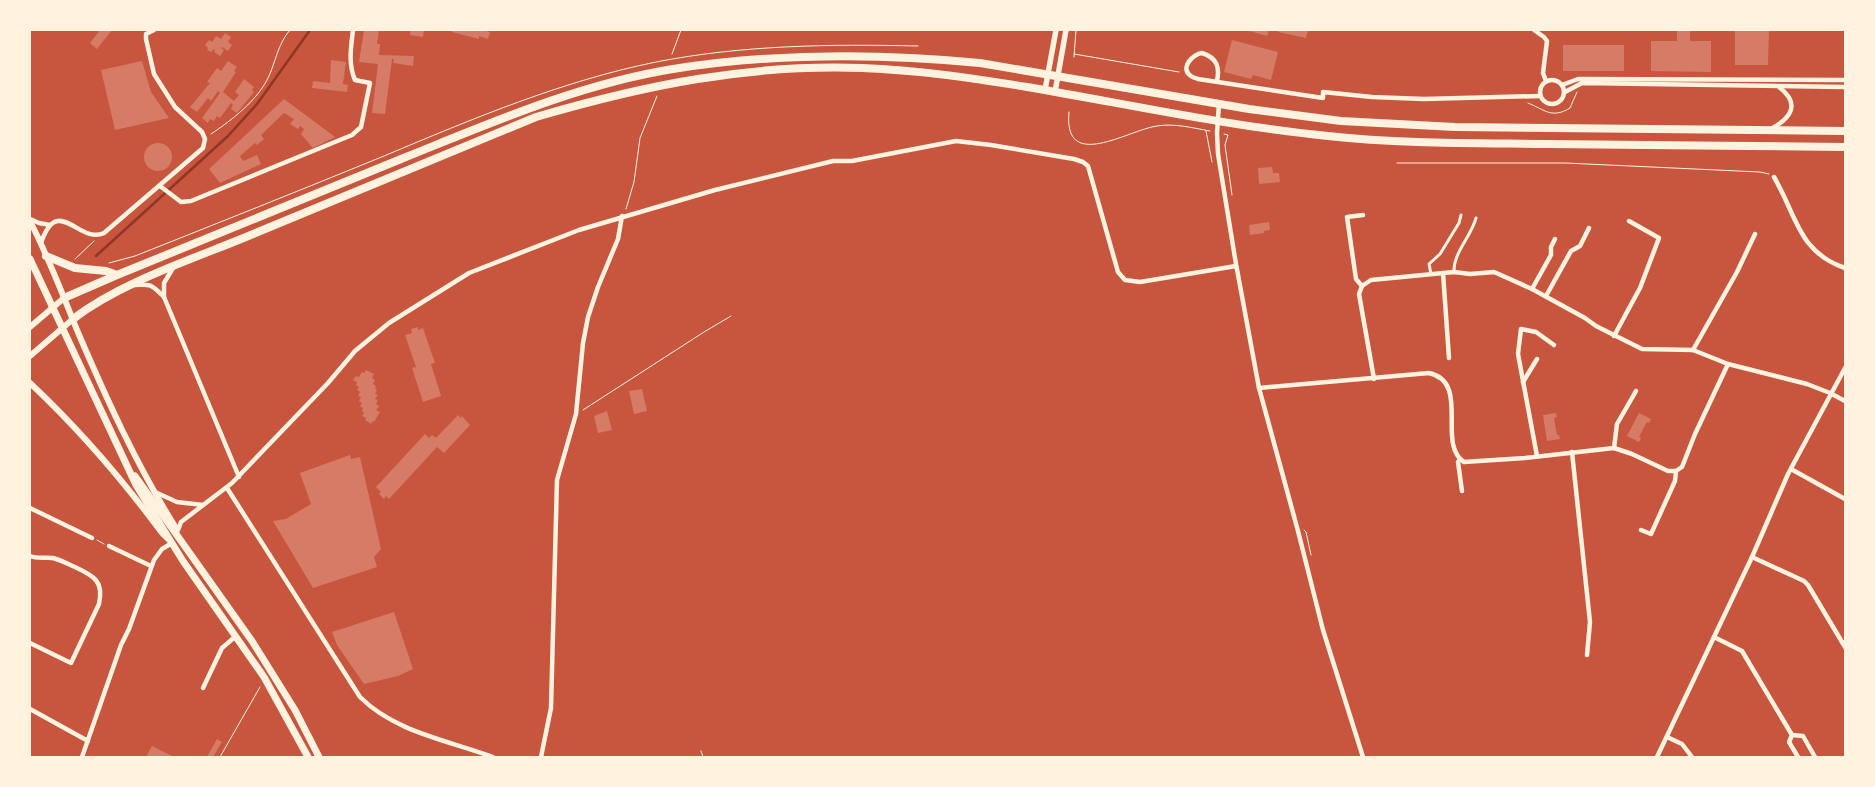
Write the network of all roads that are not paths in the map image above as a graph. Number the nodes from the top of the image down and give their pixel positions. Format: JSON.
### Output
{"nodes":[{"id":1,"x":154,"y":30,"type":"edge"},
{"id":2,"x":353,"y":30,"type":"edge"},
{"id":3,"x":1056,"y":30,"type":"edge"},
{"id":4,"x":1066,"y":30,"type":"edge"},
{"id":5,"x":1534,"y":30,"type":"edge"},
{"id":6,"x":1047,"y":74,"type":"junction"},
{"id":7,"x":1057,"y":76,"type":"junction"},
{"id":8,"x":1845,"y":80,"type":"edge"},
{"id":9,"x":1217,"y":81,"type":"junction"},
{"id":10,"x":1546,"y":81,"type":"junction"},
{"id":11,"x":1562,"y":85,"type":"junction"},
{"id":12,"x":1778,"y":86,"type":"junction"},
{"id":13,"x":1845,"y":87,"type":"edge"},
{"id":14,"x":1045,"y":90,"type":"junction"},
{"id":15,"x":1055,"y":92,"type":"junction"},
{"id":16,"x":1564,"y":92,"type":"junction"},
{"id":17,"x":1540,"y":96,"type":"junction"},
{"id":18,"x":1219,"y":104,"type":"junction"},
{"id":19,"x":1217,"y":120,"type":"junction"},
{"id":20,"x":1770,"y":130,"type":"junction"},
{"id":21,"x":1845,"y":131,"type":"edge"},
{"id":22,"x":1845,"y":147,"type":"edge"},
{"id":23,"x":1774,"y":178,"type":"road end"},
{"id":24,"x":162,"y":187,"type":"junction"},
{"id":25,"x":1346,"y":210,"type":"dead end"},
{"id":26,"x":1362,"y":215,"type":"dead end"},
{"id":27,"x":1461,"y":215,"type":"dead end"},
{"id":28,"x":622,"y":216,"type":"junction"},
{"id":29,"x":1347,"y":217,"type":"junction"},
{"id":30,"x":1476,"y":218,"type":"dead end"},
{"id":31,"x":30,"y":220,"type":"edge"},
{"id":32,"x":1629,"y":221,"type":"dead end"},
{"id":33,"x":50,"y":225,"type":"junction"},
{"id":34,"x":1589,"y":228,"type":"dead end"},
{"id":35,"x":1662,"y":232,"type":"dead end"},
{"id":36,"x":1755,"y":234,"type":"dead end"},
{"id":37,"x":1659,"y":238,"type":"junction"},
{"id":38,"x":1555,"y":239,"type":"dead end"},
{"id":39,"x":41,"y":243,"type":"junction"},
{"id":40,"x":46,"y":256,"type":"junction"},
{"id":41,"x":30,"y":259,"type":"edge"},
{"id":42,"x":1236,"y":266,"type":"junction"},
{"id":43,"x":173,"y":267,"type":"junction"},
{"id":44,"x":1845,"y":268,"type":"edge"},
{"id":45,"x":1454,"y":272,"type":"junction"},
{"id":46,"x":1442,"y":273,"type":"junction"},
{"id":47,"x":1432,"y":274,"type":"junction"},
{"id":48,"x":117,"y":275,"type":"junction"},
{"id":49,"x":132,"y":285,"type":"junction"},
{"id":50,"x":1362,"y":286,"type":"junction"},
{"id":51,"x":1532,"y":289,"type":"junction"},
{"id":52,"x":1546,"y":296,"type":"junction"},
{"id":53,"x":164,"y":297,"type":"junction"},
{"id":54,"x":64,"y":298,"type":"junction"},
{"id":55,"x":73,"y":320,"type":"junction"},
{"id":56,"x":30,"y":327,"type":"edge"},
{"id":57,"x":1614,"y":336,"type":"junction"},
{"id":58,"x":1554,"y":345,"type":"dead end"},
{"id":59,"x":1693,"y":350,"type":"junction"},
{"id":60,"x":30,"y":356,"type":"edge"},
{"id":61,"x":1449,"y":358,"type":"dead end"},
{"id":62,"x":1537,"y":359,"type":"dead end"},
{"id":63,"x":1728,"y":364,"type":"junction"},
{"id":64,"x":1845,"y":368,"type":"edge"},
{"id":65,"x":1374,"y":379,"type":"junction"},
{"id":66,"x":1523,"y":382,"type":"junction"},
{"id":67,"x":30,"y":383,"type":"edge"},
{"id":68,"x":1259,"y":388,"type":"junction"},
{"id":69,"x":1636,"y":391,"type":"dead end"},
{"id":70,"x":1830,"y":393,"type":"junction"},
{"id":71,"x":1845,"y":401,"type":"edge"},
{"id":72,"x":1614,"y":448,"type":"junction"},
{"id":73,"x":1572,"y":452,"type":"junction"},
{"id":74,"x":1537,"y":456,"type":"junction"},
{"id":75,"x":1460,"y":459,"type":"junction"},
{"id":76,"x":126,"y":463,"type":"junction"},
{"id":77,"x":1791,"y":469,"type":"junction"},
{"id":78,"x":1676,"y":471,"type":"junction"},
{"id":79,"x":239,"y":477,"type":"junction"},
{"id":80,"x":227,"y":488,"type":"junction"},
{"id":81,"x":153,"y":491,"type":"junction"},
{"id":82,"x":1462,"y":491,"type":"dead end"},
{"id":83,"x":1845,"y":499,"type":"edge"},
{"id":84,"x":204,"y":505,"type":"junction"},
{"id":85,"x":30,"y":508,"type":"edge"},
{"id":86,"x":1641,"y":530,"type":"dead end"},
{"id":87,"x":178,"y":532,"type":"junction"},
{"id":88,"x":92,"y":538,"type":"road end"},
{"id":89,"x":171,"y":542,"type":"junction"},
{"id":90,"x":110,"y":546,"type":"road end"},
{"id":91,"x":30,"y":556,"type":"edge"},
{"id":92,"x":1752,"y":558,"type":"junction"},
{"id":93,"x":194,"y":559,"type":"junction"},
{"id":94,"x":151,"y":566,"type":"junction"},
{"id":95,"x":236,"y":636,"type":"junction"},
{"id":96,"x":1714,"y":637,"type":"junction"},
{"id":97,"x":30,"y":643,"type":"edge"},
{"id":98,"x":1845,"y":647,"type":"edge"},
{"id":99,"x":1587,"y":655,"type":"dead end"},
{"id":100,"x":203,"y":688,"type":"dead end"},
{"id":101,"x":30,"y":710,"type":"edge"},
{"id":102,"x":1792,"y":735,"type":"junction"},
{"id":103,"x":1667,"y":737,"type":"junction"},
{"id":104,"x":88,"y":741,"type":"junction"},
{"id":105,"x":82,"y":757,"type":"edge"},
{"id":106,"x":308,"y":757,"type":"edge"},
{"id":107,"x":320,"y":757,"type":"edge"},
{"id":108,"x":493,"y":757,"type":"edge"},
{"id":109,"x":542,"y":757,"type":"edge"},
{"id":110,"x":1363,"y":757,"type":"edge"},
{"id":111,"x":1658,"y":757,"type":"edge"},
{"id":112,"x":1692,"y":757,"type":"edge"},
{"id":113,"x":1798,"y":757,"type":"edge"},
{"id":114,"x":1815,"y":757,"type":"edge"}],
"edges":[{"from":1,"to":24,"type":"street"},
{"from":2,"to":24,"type":"street"},
{"from":3,"to":6,"type":"street"},
{"from":4,"to":7,"type":"street"},
{"from":5,"to":10,"type":"street"},
{"from":6,"to":7,"type":"highway"},
{"from":6,"to":14,"type":"street"},
{"from":6,"to":48,"type":"highway"},
{"from":7,"to":15,"type":"street"},
{"from":7,"to":18,"type":"highway"},
{"from":8,"to":11,"type":"street"},
{"from":9,"to":9,"type":"street"},
{"from":9,"to":17,"type":"street"},
{"from":10,"to":11,"type":"street"},
{"from":10,"to":17,"type":"street"},
{"from":11,"to":16,"type":"street"},
{"from":12,"to":13,"type":"street"},
{"from":12,"to":16,"type":"street"},
{"from":12,"to":20,"type":"street"},
{"from":14,"to":15,"type":"highway"},
{"from":14,"to":43,"type":"highway"},
{"from":15,"to":19,"type":"highway"},
{"from":16,"to":17,"type":"street"},
{"from":18,"to":19,"type":"street"},
{"from":18,"to":20,"type":"highway"},
{"from":19,"to":22,"type":"highway"},
{"from":19,"to":42,"type":"street"},
{"from":20,"to":21,"type":"highway"},
{"from":23,"to":44,"type":"street"},
{"from":24,"to":33,"type":"street"},
{"from":25,"to":29,"type":"street"},
{"from":26,"to":29,"type":"street"},
{"from":27,"to":47,"type":"street"},
{"from":28,"to":42,"type":"street"},
{"from":28,"to":79,"type":"street"},
{"from":28,"to":109,"type":"street"},
{"from":29,"to":50,"type":"street"},
{"from":30,"to":45,"type":"street"},
{"from":31,"to":33,"type":"street"},
{"from":31,"to":39,"type":"main road"},
{"from":32,"to":37,"type":"street"},
{"from":33,"to":39,"type":"street"},
{"from":34,"to":52,"type":"street"},
{"from":35,"to":37,"type":"street"},
{"from":36,"to":59,"type":"street"},
{"from":37,"to":57,"type":"street"},
{"from":38,"to":51,"type":"street"},
{"from":39,"to":40,"type":"main road"},
{"from":40,"to":48,"type":"highway"},
{"from":40,"to":54,"type":"main road"},
{"from":41,"to":76,"type":"main road"},
{"from":42,"to":68,"type":"street"},
{"from":43,"to":49,"type":"highway"},
{"from":43,"to":53,"type":"street"},
{"from":45,"to":46,"type":"street"},
{"from":45,"to":51,"type":"street"},
{"from":46,"to":47,"type":"street"},
{"from":46,"to":61,"type":"street"},
{"from":47,"to":50,"type":"street"},
{"from":48,"to":54,"type":"highway"},
{"from":49,"to":53,"type":"street"},
{"from":49,"to":55,"type":"highway"},
{"from":50,"to":65,"type":"street"},
{"from":51,"to":52,"type":"street"},
{"from":52,"to":57,"type":"street"},
{"from":53,"to":79,"type":"street"},
{"from":54,"to":55,"type":"main road"},
{"from":54,"to":56,"type":"main road"},
{"from":55,"to":60,"type":"main road"},
{"from":55,"to":81,"type":"main road"},
{"from":57,"to":59,"type":"street"},
{"from":58,"to":66,"type":"street"},
{"from":59,"to":63,"type":"street"},
{"from":62,"to":66,"type":"street"},
{"from":63,"to":70,"type":"street"},
{"from":63,"to":78,"type":"street"},
{"from":64,"to":70,"type":"street"},
{"from":65,"to":68,"type":"street"},
{"from":65,"to":75,"type":"street"},
{"from":66,"to":74,"type":"street"},
{"from":67,"to":89,"type":"main road"},
{"from":68,"to":110,"type":"street"},
{"from":69,"to":72,"type":"street"},
{"from":70,"to":71,"type":"street"},
{"from":70,"to":77,"type":"street"},
{"from":72,"to":73,"type":"street"},
{"from":72,"to":78,"type":"street"},
{"from":73,"to":74,"type":"street"},
{"from":73,"to":99,"type":"street"},
{"from":74,"to":75,"type":"street"},
{"from":75,"to":82,"type":"street"},
{"from":76,"to":89,"type":"main road"},
{"from":76,"to":93,"type":"main road"},
{"from":77,"to":83,"type":"street"},
{"from":77,"to":92,"type":"street"},
{"from":78,"to":86,"type":"street"},
{"from":79,"to":80,"type":"street"},
{"from":80,"to":84,"type":"street"},
{"from":80,"to":108,"type":"street"},
{"from":81,"to":84,"type":"street"},
{"from":81,"to":87,"type":"main road"},
{"from":84,"to":87,"type":"street"},
{"from":85,"to":88,"type":"street"},
{"from":87,"to":93,"type":"main road"},
{"from":89,"to":94,"type":"street"},
{"from":89,"to":95,"type":"main road"},
{"from":90,"to":94,"type":"street"},
{"from":91,"to":97,"type":"street"},
{"from":92,"to":96,"type":"street"},
{"from":92,"to":98,"type":"street"},
{"from":93,"to":107,"type":"main road"},
{"from":94,"to":104,"type":"street"},
{"from":95,"to":100,"type":"street"},
{"from":95,"to":106,"type":"main road"},
{"from":96,"to":102,"type":"street"},
{"from":96,"to":103,"type":"street"},
{"from":101,"to":104,"type":"street"},
{"from":102,"to":113,"type":"street"},
{"from":102,"to":114,"type":"street"},
{"from":103,"to":111,"type":"street"},
{"from":103,"to":112,"type":"street"},
{"from":104,"to":105,"type":"street"}]}
